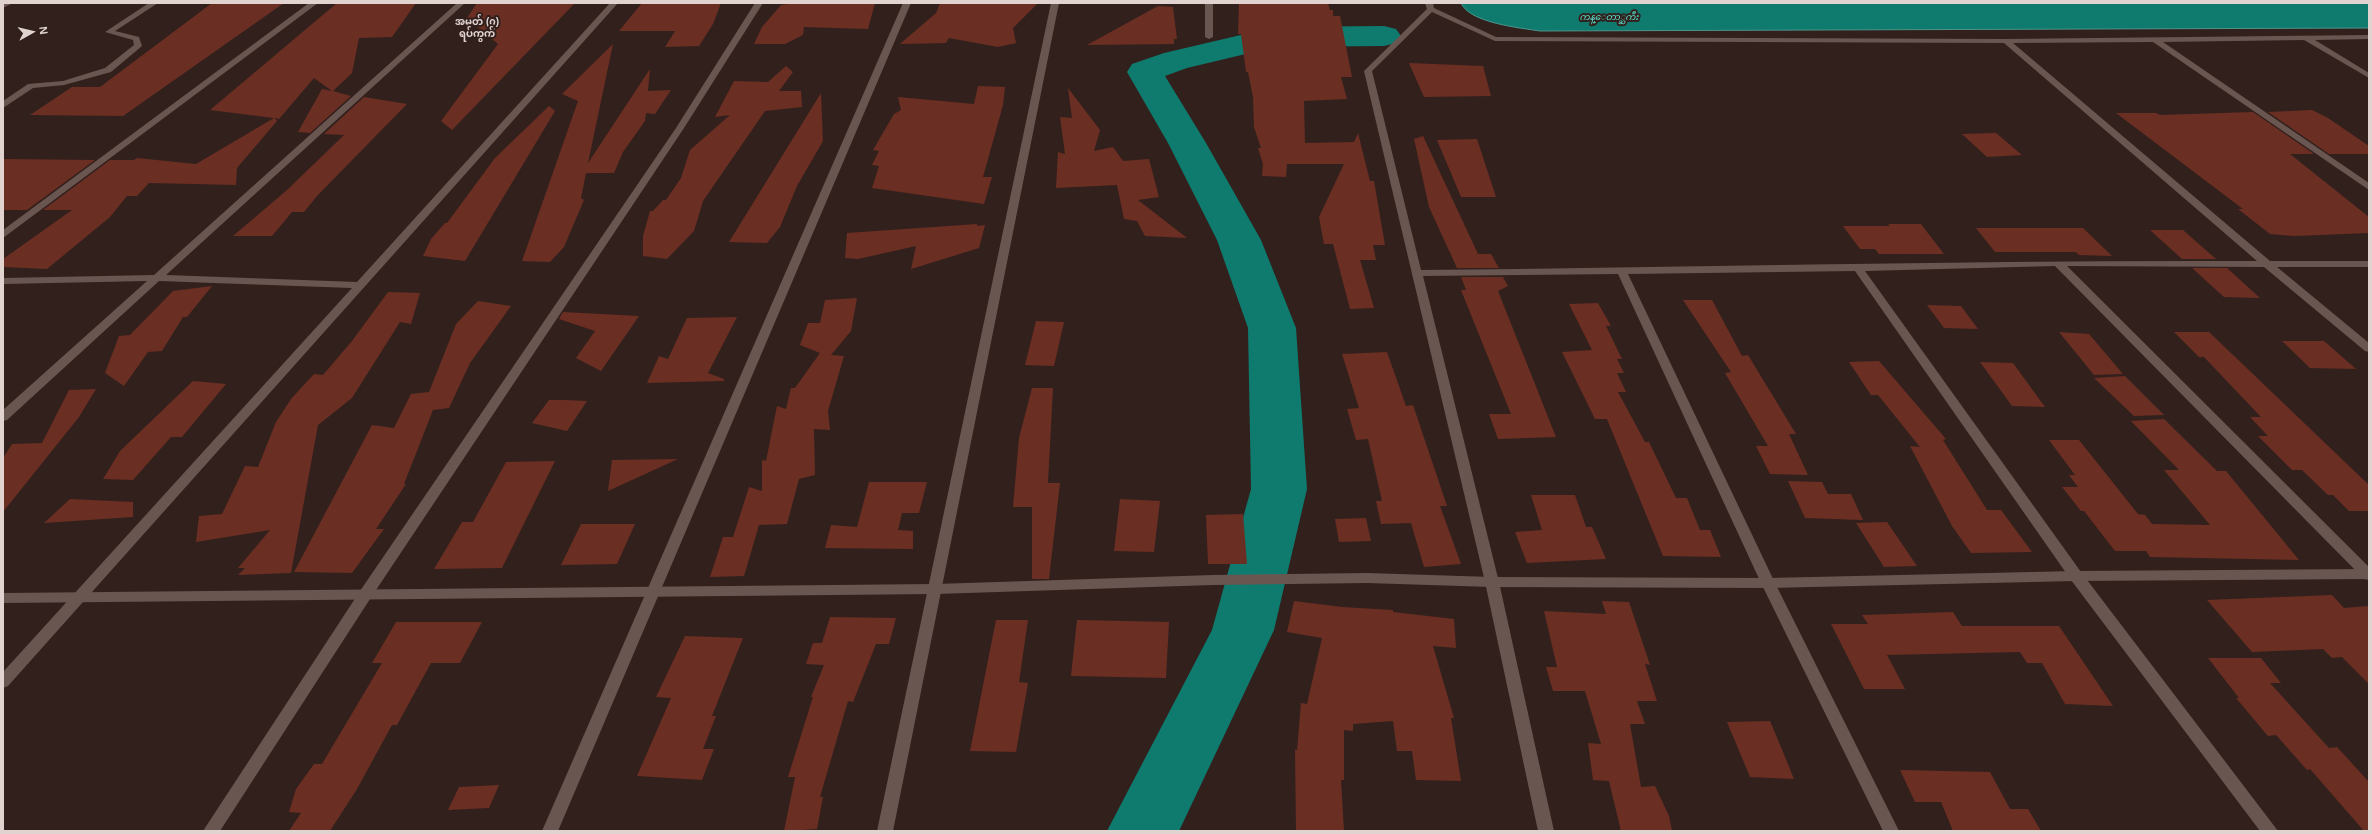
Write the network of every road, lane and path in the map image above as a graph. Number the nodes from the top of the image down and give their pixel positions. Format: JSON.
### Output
{"nodes":[{"id":1,"x":9,"y":3,"type":"edge"},
{"id":2,"x":154,"y":3,"type":"edge"},
{"id":3,"x":314,"y":3,"type":"edge"},
{"id":4,"x":460,"y":3,"type":"edge"},
{"id":5,"x":614,"y":3,"type":"edge"},
{"id":6,"x":759,"y":3,"type":"edge"},
{"id":7,"x":907,"y":3,"type":"edge"},
{"id":8,"x":1055,"y":3,"type":"edge"},
{"id":9,"x":1209,"y":3,"type":"edge"},
{"id":10,"x":3,"y":6,"type":"edge"},
{"id":11,"x":1430,"y":6,"type":"edge"},
{"id":12,"x":1208,"y":37,"type":"dead end"},
{"id":13,"x":2304,"y":37,"type":"junction"},
{"id":14,"x":2369,"y":37,"type":"edge"},
{"id":15,"x":2154,"y":39,"type":"junction"},
{"id":16,"x":2006,"y":41,"type":"junction"},
{"id":17,"x":2369,"y":76,"type":"edge"},
{"id":18,"x":3,"y":105,"type":"edge"},
{"id":19,"x":2369,"y":187,"type":"edge"},
{"id":20,"x":3,"y":235,"type":"edge"},
{"id":21,"x":2058,"y":263,"type":"junction"},
{"id":22,"x":2267,"y":264,"type":"junction"},
{"id":23,"x":2369,"y":264,"type":"edge"},
{"id":24,"x":1858,"y":268,"type":"junction"},
{"id":25,"x":1622,"y":271,"type":"junction"},
{"id":26,"x":1417,"y":273,"type":"junction"},
{"id":27,"x":157,"y":278,"type":"junction"},
{"id":28,"x":3,"y":281,"type":"edge"},
{"id":29,"x":362,"y":285,"type":"junction"},
{"id":30,"x":2369,"y":349,"type":"edge"},
{"id":31,"x":3,"y":417,"type":"edge"},
{"id":32,"x":2369,"y":575,"type":"edge"},
{"id":33,"x":2076,"y":576,"type":"junction"},
{"id":34,"x":1492,"y":582,"type":"junction"},
{"id":35,"x":1768,"y":583,"type":"junction"},
{"id":36,"x":936,"y":589,"type":"junction"},
{"id":37,"x":653,"y":592,"type":"junction"},
{"id":38,"x":365,"y":595,"type":"junction"},
{"id":39,"x":3,"y":598,"type":"edge"},
{"id":40,"x":77,"y":598,"type":"junction"},
{"id":41,"x":3,"y":682,"type":"edge"},
{"id":42,"x":211,"y":831,"type":"edge"},
{"id":43,"x":550,"y":831,"type":"edge"},
{"id":44,"x":886,"y":831,"type":"edge"},
{"id":45,"x":1546,"y":831,"type":"edge"},
{"id":46,"x":1891,"y":831,"type":"edge"},
{"id":47,"x":2270,"y":831,"type":"edge"}],
"edges":[{"from":1,"to":10,"type":"street"},
{"from":2,"to":18,"type":"street"},
{"from":3,"to":20,"type":"street"},
{"from":4,"to":27,"type":"street"},
{"from":5,"to":29,"type":"street"},
{"from":6,"to":38,"type":"street"},
{"from":7,"to":37,"type":"street"},
{"from":8,"to":36,"type":"street"},
{"from":9,"to":12,"type":"street"},
{"from":11,"to":16,"type":"street"},
{"from":11,"to":26,"type":"street"},
{"from":13,"to":14,"type":"street"},
{"from":13,"to":15,"type":"street"},
{"from":13,"to":17,"type":"street"},
{"from":15,"to":16,"type":"street"},
{"from":15,"to":19,"type":"street"},
{"from":16,"to":22,"type":"street"},
{"from":21,"to":22,"type":"street"},
{"from":21,"to":24,"type":"street"},
{"from":21,"to":32,"type":"street"},
{"from":22,"to":23,"type":"street"},
{"from":22,"to":30,"type":"street"},
{"from":24,"to":25,"type":"street"},
{"from":24,"to":33,"type":"street"},
{"from":25,"to":26,"type":"street"},
{"from":25,"to":35,"type":"street"},
{"from":26,"to":34,"type":"street"},
{"from":27,"to":28,"type":"street"},
{"from":27,"to":29,"type":"street"},
{"from":27,"to":31,"type":"street"},
{"from":29,"to":40,"type":"street"},
{"from":32,"to":33,"type":"street"},
{"from":33,"to":35,"type":"street"},
{"from":33,"to":47,"type":"street"},
{"from":34,"to":35,"type":"street"},
{"from":34,"to":36,"type":"street"},
{"from":34,"to":45,"type":"street"},
{"from":35,"to":46,"type":"street"},
{"from":36,"to":37,"type":"street"},
{"from":36,"to":44,"type":"street"},
{"from":37,"to":38,"type":"street"},
{"from":37,"to":43,"type":"street"},
{"from":38,"to":40,"type":"street"},
{"from":38,"to":42,"type":"street"},
{"from":39,"to":40,"type":"street"},
{"from":40,"to":41,"type":"street"}]}
